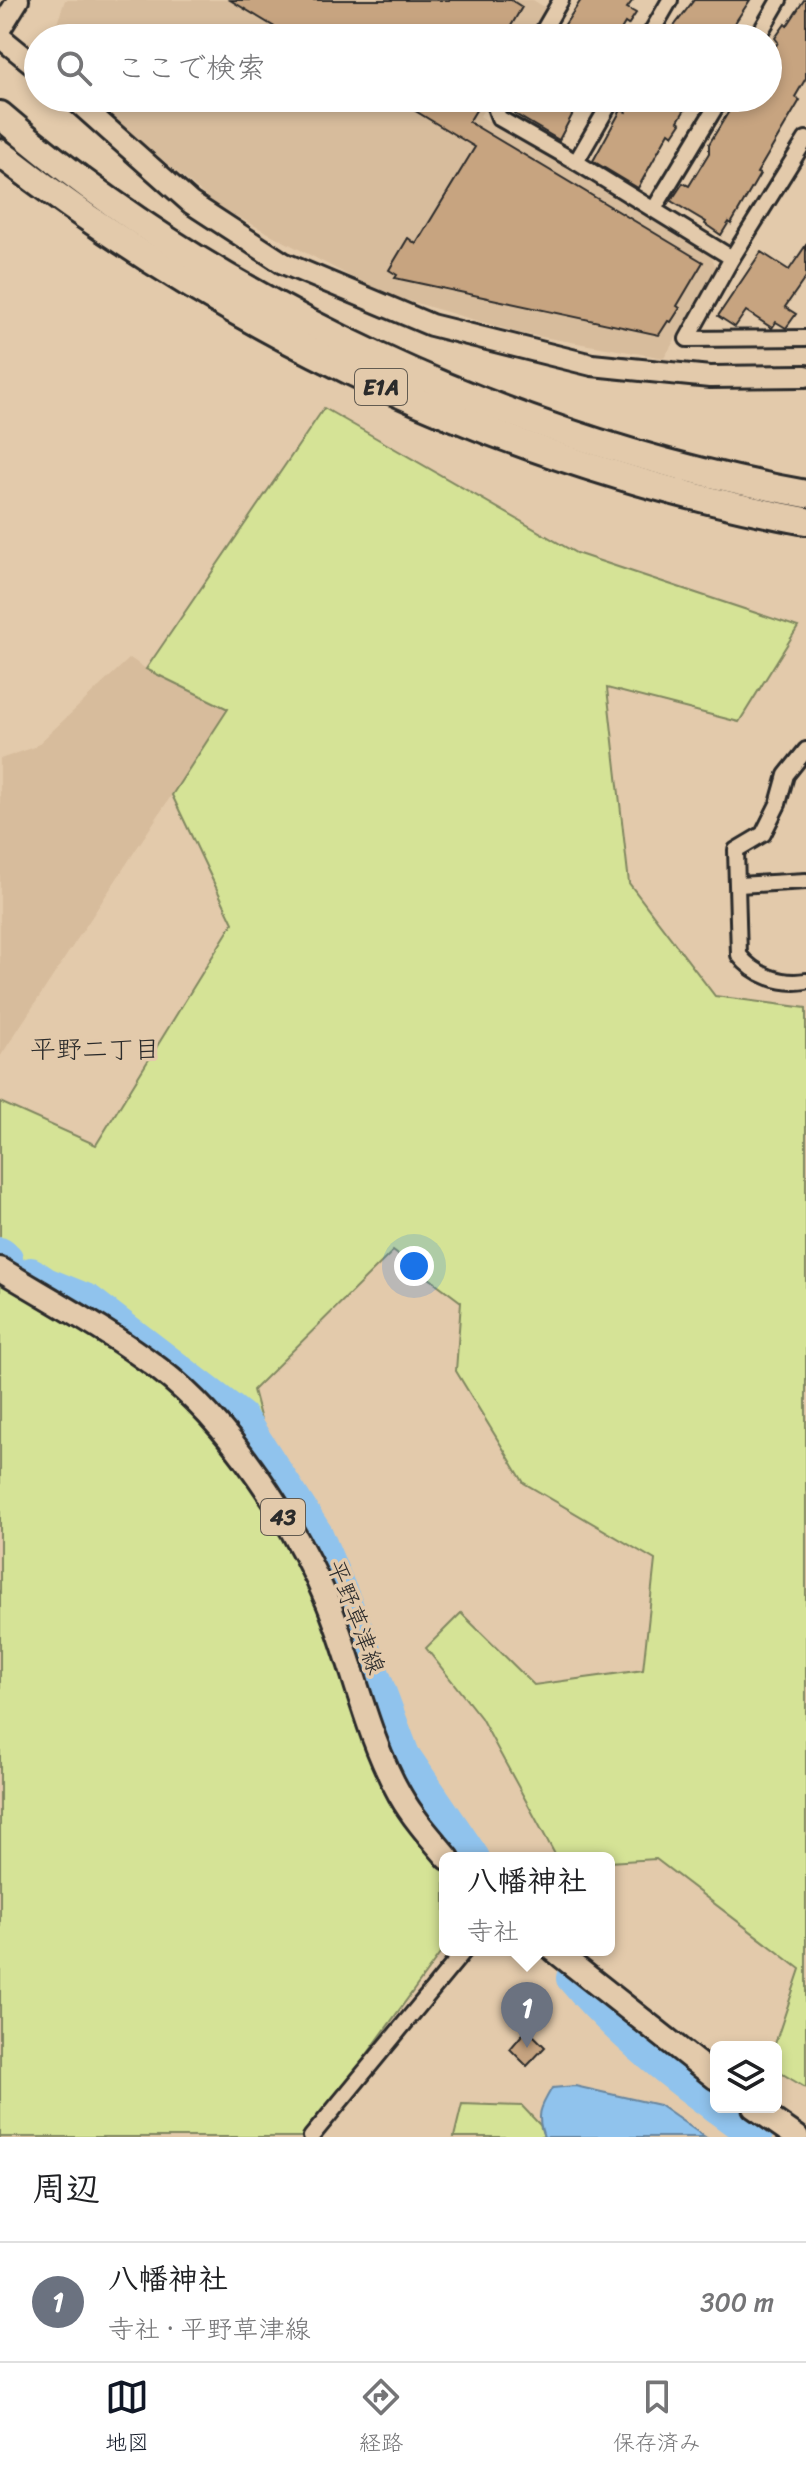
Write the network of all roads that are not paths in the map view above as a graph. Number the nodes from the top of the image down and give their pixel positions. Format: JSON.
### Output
{"nodes":[{"id":1,"x":18,"y":0,"type":"edge"},
{"id":2,"x":561,"y":0,"type":"edge"},
{"id":3,"x":670,"y":0,"type":"edge"},
{"id":4,"x":779,"y":0,"type":"edge"},
{"id":5,"x":547,"y":24,"type":"edge"},
{"id":6,"x":656,"y":24,"type":"edge"},
{"id":7,"x":765,"y":24,"type":"edge"},
{"id":8,"x":0,"y":29,"type":"edge"},
{"id":9,"x":0,"y":37,"type":"edge"},
{"id":10,"x":24,"y":57,"type":"edge"},
{"id":11,"x":89,"y":112,"type":"edge"},
{"id":12,"x":497,"y":112,"type":"edge"},
{"id":13,"x":605,"y":112,"type":"edge"},
{"id":14,"x":713,"y":112,"type":"edge"},
{"id":15,"x":9,"y":123,"type":"edge"},
{"id":16,"x":806,"y":139,"type":"edge"},
{"id":17,"x":0,"y":153,"type":"edge"},
{"id":18,"x":576,"y":162,"type":"junction"},
{"id":19,"x":654,"y":209,"type":"junction"},
{"id":20,"x":732,"y":258,"type":"junction"},
{"id":21,"x":806,"y":338,"type":"edge"},
{"id":22,"x":806,"y":376,"type":"edge"},
{"id":23,"x":806,"y":494,"type":"edge"},
{"id":24,"x":806,"y":521,"type":"edge"},
{"id":25,"x":806,"y":750,"type":"edge"},
{"id":26,"x":806,"y":881,"type":"edge"},
{"id":27,"x":738,"y":885,"type":"junction"},
{"id":28,"x":806,"y":981,"type":"edge"},
{"id":29,"x":0,"y":1269,"type":"edge"},
{"id":30,"x":443,"y":1852,"type":"edge"},
{"id":31,"x":460,"y":1956,"type":"edge"},
{"id":32,"x":562,"y":1956,"type":"edge"},
{"id":33,"x":710,"y":2073,"type":"edge"},
{"id":34,"x":762,"y":2113,"type":"edge"},
{"id":35,"x":311,"y":2137,"type":"edge"},
{"id":36,"x":796,"y":2137,"type":"edge"}],
"edges":[{"from":1,"to":8,"type":"street"},
{"from":2,"to":5,"type":"street"},
{"from":3,"to":6,"type":"street"},
{"from":4,"to":7,"type":"street"},
{"from":9,"to":10,"type":"street"},
{"from":11,"to":22,"type":"street"},
{"from":12,"to":18,"type":"street"},
{"from":13,"to":18,"type":"street"},
{"from":14,"to":19,"type":"street"},
{"from":15,"to":23,"type":"highway","number":"E1A"},
{"from":16,"to":20,"type":"street"},
{"from":17,"to":24,"type":"highway","number":"E1A"},
{"from":18,"to":19,"type":"street"},
{"from":19,"to":20,"type":"street"},
{"from":20,"to":21,"type":"street"},
{"from":25,"to":27,"type":"street"},
{"from":26,"to":27,"type":"street"},
{"from":27,"to":28,"type":"street"},
{"from":29,"to":30,"type":"main road","name":"平野草津線","number":"43"},
{"from":31,"to":35,"type":"street"},
{"from":32,"to":33,"type":"main road"},
{"from":34,"to":36,"type":"main road"}]}
